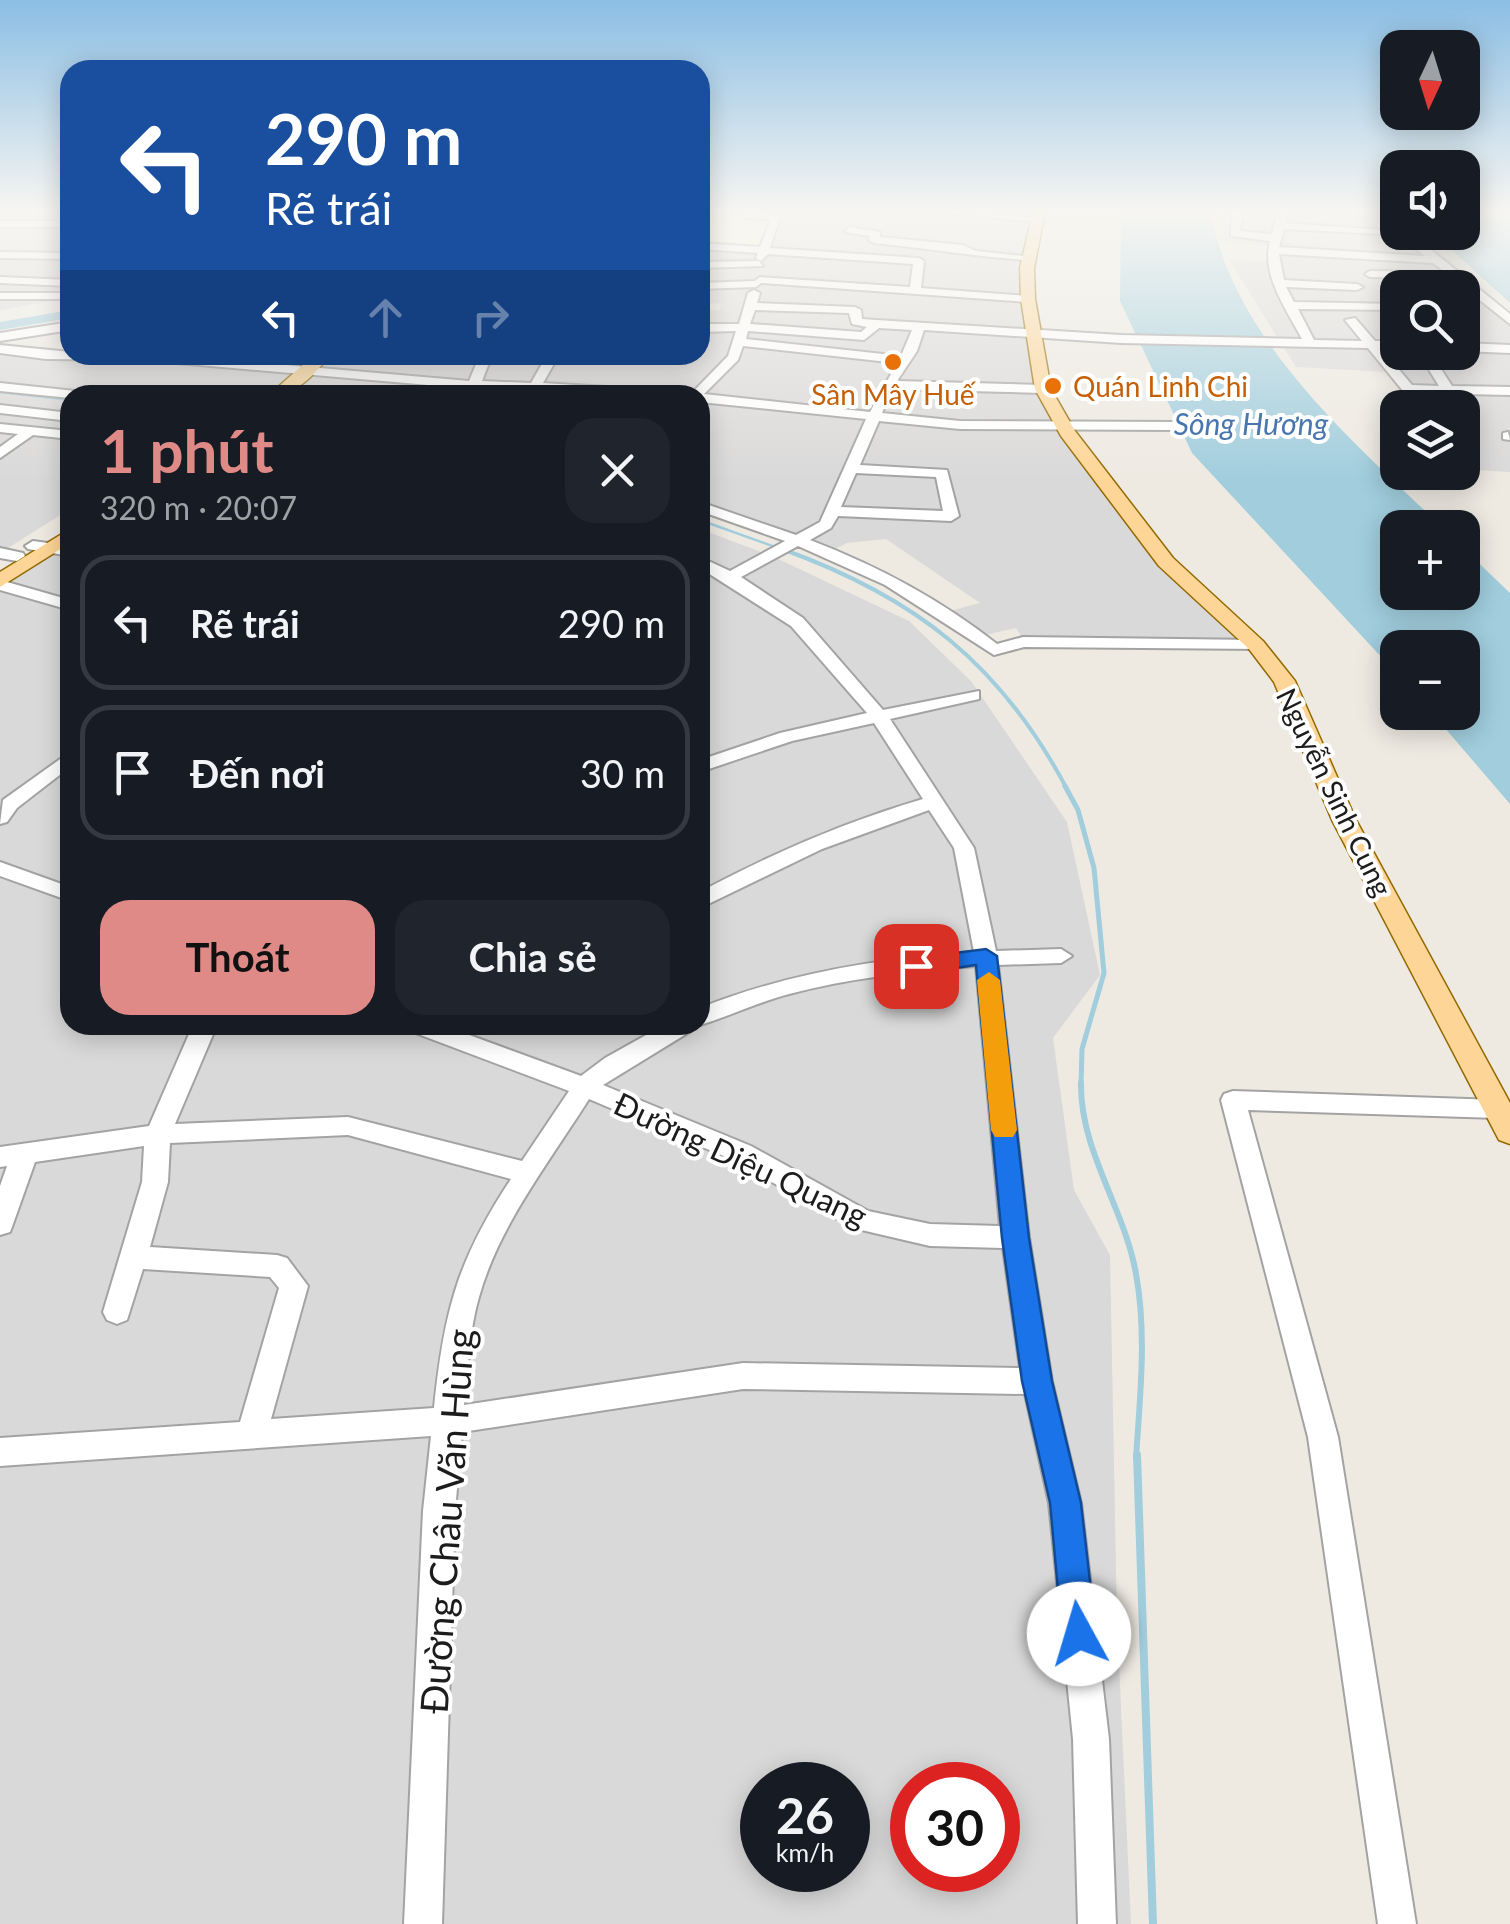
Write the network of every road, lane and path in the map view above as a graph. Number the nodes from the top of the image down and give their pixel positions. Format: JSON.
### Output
{"nodes":[{"id":1,"x":34,"y":302,"type":"edge"},
{"id":2,"x":753,"y":302,"type":"edge"},
{"id":3,"x":1028,"y":302,"type":"edge"},
{"id":4,"x":1286,"y":302,"type":"edge"},
{"id":5,"x":1485,"y":302,"type":"edge"},
{"id":6,"x":1287,"y":305,"type":"junction"},
{"id":7,"x":752,"y":306,"type":"junction"},
{"id":8,"x":0,"y":308,"type":"edge"},
{"id":9,"x":1380,"y":308,"type":"edge"},
{"id":10,"x":1351,"y":320,"type":"dead end"},
{"id":11,"x":1510,"y":320,"type":"edge"},
{"id":12,"x":876,"y":324,"type":"junction"},
{"id":13,"x":919,"y":326,"type":"junction"},
{"id":14,"x":744,"y":327,"type":"junction"},
{"id":15,"x":60,"y":328,"type":"edge"},
{"id":16,"x":710,"y":328,"type":"edge"},
{"id":17,"x":1034,"y":334,"type":"junction"},
{"id":18,"x":0,"y":338,"type":"edge"},
{"id":19,"x":739,"y":342,"type":"junction"},
{"id":20,"x":1310,"y":344,"type":"junction"},
{"id":21,"x":1370,"y":346,"type":"junction"},
{"id":22,"x":1380,"y":346,"type":"edge"},
{"id":23,"x":1480,"y":347,"type":"edge"},
{"id":24,"x":1510,"y":348,"type":"edge"},
{"id":25,"x":0,"y":349,"type":"edge"},
{"id":26,"x":60,"y":355,"type":"edge"},
{"id":27,"x":902,"y":360,"type":"junction"},
{"id":28,"x":236,"y":365,"type":"edge"},
{"id":29,"x":300,"y":365,"type":"edge"},
{"id":30,"x":308,"y":365,"type":"edge"},
{"id":31,"x":1436,"y":370,"type":"edge"},
{"id":32,"x":299,"y":371,"type":"junction"},
{"id":33,"x":888,"y":384,"type":"junction"},
{"id":34,"x":275,"y":385,"type":"edge"},
{"id":35,"x":286,"y":385,"type":"edge"},
{"id":36,"x":424,"y":385,"type":"edge"},
{"id":37,"x":709,"y":385,"type":"edge"},
{"id":38,"x":0,"y":387,"type":"edge"},
{"id":39,"x":1043,"y":388,"type":"junction"},
{"id":40,"x":1448,"y":389,"type":"junction"},
{"id":41,"x":1409,"y":390,"type":"joint"},
{"id":42,"x":1510,"y":392,"type":"edge"},
{"id":43,"x":60,"y":393,"type":"edge"},
{"id":44,"x":710,"y":398,"type":"edge"},
{"id":45,"x":0,"y":410,"type":"edge"},
{"id":46,"x":53,"y":415,"type":"junction"},
{"id":47,"x":60,"y":416,"type":"edge"},
{"id":48,"x":876,"y":418,"type":"junction"},
{"id":49,"x":1176,"y":426,"type":"dead end"},
{"id":50,"x":0,"y":428,"type":"edge"},
{"id":51,"x":1064,"y":428,"type":"junction"},
{"id":52,"x":30,"y":431,"type":"junction"},
{"id":53,"x":60,"y":433,"type":"edge"},
{"id":54,"x":0,"y":454,"type":"edge"},
{"id":55,"x":853,"y":469,"type":"junction"},
{"id":56,"x":710,"y":511,"type":"edge"},
{"id":57,"x":835,"y":511,"type":"junction"},
{"id":58,"x":60,"y":529,"type":"edge"},
{"id":59,"x":60,"y":539,"type":"edge"},
{"id":60,"x":791,"y":547,"type":"junction"},
{"id":61,"x":29,"y":553,"type":"edge"},
{"id":62,"x":710,"y":567,"type":"edge"},
{"id":63,"x":730,"y":578,"type":"junction"},
{"id":64,"x":0,"y":583,"type":"edge"},
{"id":65,"x":60,"y":598,"type":"edge"},
{"id":66,"x":1256,"y":645,"type":"junction"},
{"id":67,"x":973,"y":696,"type":"dead end"},
{"id":68,"x":878,"y":715,"type":"junction"},
{"id":69,"x":710,"y":763,"type":"edge"},
{"id":70,"x":60,"y":766,"type":"edge"},
{"id":71,"x":935,"y":802,"type":"junction"},
{"id":72,"x":3,"y":809,"type":"edge"},
{"id":73,"x":0,"y":870,"type":"edge"},
{"id":74,"x":60,"y":891,"type":"edge"},
{"id":75,"x":710,"y":896,"type":"edge"},
{"id":76,"x":986,"y":956,"type":"junction"},
{"id":77,"x":1061,"y":956,"type":"dead end"},
{"id":78,"x":710,"y":1013,"type":"edge"},
{"id":79,"x":201,"y":1035,"type":"edge"},
{"id":80,"x":445,"y":1035,"type":"edge"},
{"id":81,"x":658,"y":1035,"type":"edge"},
{"id":82,"x":584,"y":1087,"type":"junction"},
{"id":83,"x":1497,"y":1109,"type":"junction"},
{"id":84,"x":1510,"y":1132,"type":"edge"},
{"id":85,"x":158,"y":1134,"type":"junction"},
{"id":86,"x":12,"y":1156,"type":"edge"},
{"id":87,"x":528,"y":1173,"type":"junction"},
{"id":88,"x":0,"y":1224,"type":"edge"},
{"id":89,"x":1016,"y":1238,"type":"junction"},
{"id":90,"x":134,"y":1258,"type":"junction"},
{"id":91,"x":117,"y":1312,"type":"dead end"},
{"id":92,"x":1037,"y":1381,"type":"junction"},
{"id":93,"x":448,"y":1421,"type":"junction"},
{"id":94,"x":251,"y":1437,"type":"junction"},
{"id":95,"x":0,"y":1452,"type":"edge"},
{"id":96,"x":423,"y":1924,"type":"edge"},
{"id":97,"x":1097,"y":1924,"type":"edge"},
{"id":98,"x":1397,"y":1924,"type":"edge"}],
"edges":[{"from":1,"to":8,"type":"street"},
{"from":2,"to":7,"type":"street"},
{"from":3,"to":17,"type":"main road","name":"Nguyễn Sinh Cung"},
{"from":4,"to":6,"type":"street"},
{"from":5,"to":11,"type":"street"},
{"from":6,"to":9,"type":"street"},
{"from":6,"to":20,"type":"street"},
{"from":7,"to":12,"type":"street"},
{"from":7,"to":14,"type":"street"},
{"from":10,"to":21,"type":"street"},
{"from":12,"to":13,"type":"street"},
{"from":12,"to":14,"type":"street"},
{"from":13,"to":17,"type":"street"},
{"from":13,"to":27,"type":"street"},
{"from":14,"to":16,"type":"street"},
{"from":14,"to":19,"type":"street"},
{"from":15,"to":18,"type":"street"},
{"from":17,"to":20,"type":"street"},
{"from":17,"to":39,"type":"main road","name":"Nguyễn Sinh Cung"},
{"from":19,"to":27,"type":"street"},
{"from":19,"to":37,"type":"street"},
{"from":20,"to":21,"type":"street"},
{"from":21,"to":22,"type":"street"},
{"from":21,"to":41,"type":"street"},
{"from":23,"to":24,"type":"street"},
{"from":25,"to":26,"type":"street"},
{"from":27,"to":33,"type":"street"},
{"from":28,"to":32,"type":"street"},
{"from":29,"to":32,"type":"main road"},
{"from":30,"to":32,"type":"main road"},
{"from":31,"to":40,"type":"street"},
{"from":32,"to":34,"type":"main road"},
{"from":32,"to":35,"type":"main road"},
{"from":32,"to":36,"type":"street"},
{"from":33,"to":39,"type":"street"},
{"from":33,"to":48,"type":"street"},
{"from":38,"to":43,"type":"street"},
{"from":39,"to":51,"type":"main road","name":"Nguyễn Sinh Cung"},
{"from":40,"to":41,"type":"street"},
{"from":40,"to":42,"type":"street"},
{"from":44,"to":48,"type":"street"},
{"from":45,"to":46,"type":"street"},
{"from":46,"to":47,"type":"street"},
{"from":46,"to":52,"type":"street"},
{"from":48,"to":51,"type":"street"},
{"from":48,"to":55,"type":"street"},
{"from":49,"to":51,"type":"street"},
{"from":50,"to":52,"type":"street"},
{"from":51,"to":66,"type":"main road","name":"Nguyễn Sinh Cung"},
{"from":52,"to":53,"type":"street"},
{"from":52,"to":54,"type":"street"},
{"from":55,"to":57,"type":"street"},
{"from":55,"to":57,"type":"street"},
{"from":56,"to":60,"type":"street"},
{"from":57,"to":60,"type":"street"},
{"from":58,"to":61,"type":"main road"},
{"from":59,"to":61,"type":"main road"},
{"from":60,"to":63,"type":"street"},
{"from":60,"to":66,"type":"street"},
{"from":61,"to":64,"type":"main road"},
{"from":62,"to":63,"type":"street"},
{"from":63,"to":68,"type":"street"},
{"from":64,"to":65,"type":"street"},
{"from":66,"to":83,"type":"main road","name":"Nguyễn Sinh Cung"},
{"from":67,"to":68,"type":"street"},
{"from":68,"to":69,"type":"street"},
{"from":68,"to":71,"type":"street"},
{"from":70,"to":72,"type":"street"},
{"from":71,"to":75,"type":"street"},
{"from":71,"to":76,"type":"street"},
{"from":73,"to":74,"type":"street"},
{"from":76,"to":77,"type":"street"},
{"from":76,"to":78,"type":"street"},
{"from":76,"to":89,"type":"street"},
{"from":79,"to":85,"type":"street"},
{"from":80,"to":82,"type":"street","name":"Đường Diệu Quang"},
{"from":81,"to":82,"type":"street","name":"Đường Châu Văn Hùng"},
{"from":82,"to":87,"type":"street","name":"Đường Châu Văn Hùng"},
{"from":82,"to":89,"type":"street","name":"Đường Diệu Quang"},
{"from":83,"to":84,"type":"main road","name":"Nguyễn Sinh Cung"},
{"from":83,"to":98,"type":"street"},
{"from":85,"to":86,"type":"street"},
{"from":85,"to":87,"type":"street"},
{"from":85,"to":90,"type":"street"},
{"from":86,"to":88,"type":"street"},
{"from":87,"to":93,"type":"street","name":"Đường Châu Văn Hùng"},
{"from":89,"to":92,"type":"street"},
{"from":90,"to":91,"type":"street"},
{"from":90,"to":94,"type":"street"},
{"from":92,"to":93,"type":"street"},
{"from":92,"to":97,"type":"street"},
{"from":93,"to":94,"type":"street"},
{"from":93,"to":96,"type":"street","name":"Đường Châu Văn Hùng"},
{"from":94,"to":95,"type":"street"}]}
